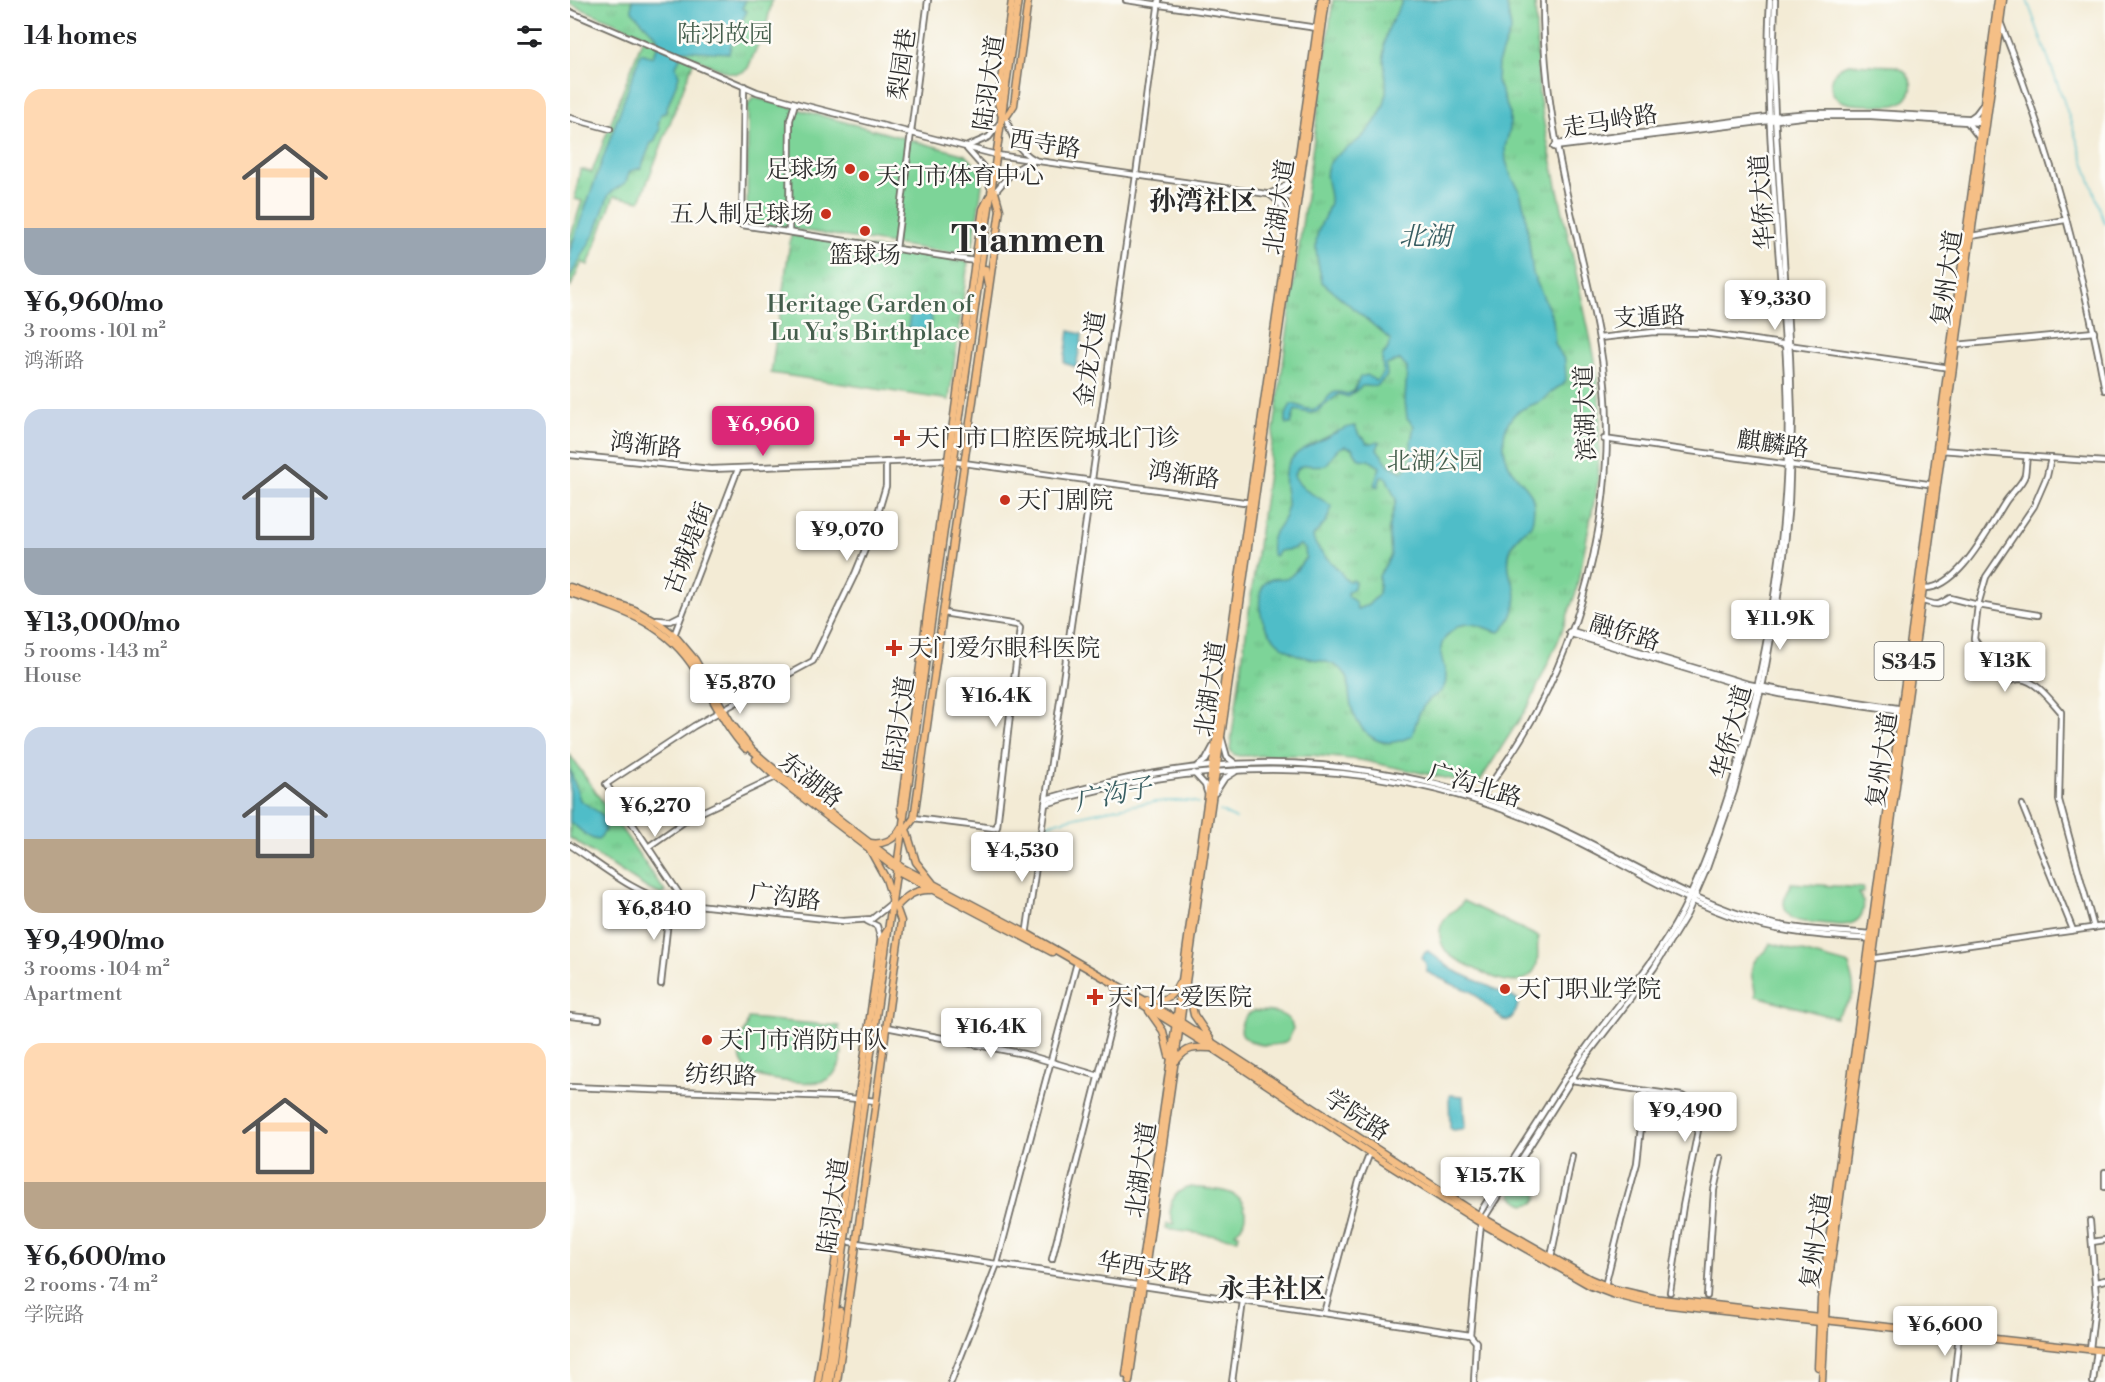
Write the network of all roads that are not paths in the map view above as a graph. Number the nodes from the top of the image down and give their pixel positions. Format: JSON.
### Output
{"nodes":[{"id":1,"x":928,"y":0,"type":"edge"},
{"id":2,"x":1012,"y":0,"type":"edge"},
{"id":3,"x":1020,"y":0,"type":"edge"},
{"id":4,"x":1028,"y":0,"type":"edge"},
{"id":5,"x":1126,"y":0,"type":"edge"},
{"id":6,"x":1321,"y":0,"type":"edge"},
{"id":7,"x":1326,"y":0,"type":"edge"},
{"id":8,"x":1542,"y":0,"type":"edge"},
{"id":9,"x":1770,"y":0,"type":"edge"},
{"id":10,"x":1775,"y":0,"type":"edge"},
{"id":11,"x":2003,"y":0,"type":"edge"},
{"id":12,"x":1159,"y":2,"type":"edge"},
{"id":13,"x":1996,"y":2,"type":"edge"},
{"id":14,"x":570,"y":12,"type":"edge"},
{"id":15,"x":2000,"y":21,"type":"junction"},
{"id":16,"x":1317,"y":28,"type":"junction"},
{"id":17,"x":744,"y":86,"type":"junction"},
{"id":18,"x":795,"y":103,"type":"junction"},
{"id":19,"x":1982,"y":106,"type":"junction"},
{"id":20,"x":1004,"y":117,"type":"junction"},
{"id":21,"x":570,"y":118,"type":"edge"},
{"id":22,"x":1772,"y":118,"type":"junction"},
{"id":23,"x":1969,"y":121,"type":"junction"},
{"id":24,"x":1983,"y":121,"type":"junction"},
{"id":25,"x":610,"y":129,"type":"dead end"},
{"id":26,"x":911,"y":132,"type":"junction"},
{"id":27,"x":1978,"y":136,"type":"junction"},
{"id":28,"x":1556,"y":146,"type":"junction"},
{"id":29,"x":966,"y":147,"type":"junction"},
{"id":30,"x":999,"y":155,"type":"junction"},
{"id":31,"x":1037,"y":162,"type":"junction"},
{"id":32,"x":1296,"y":170,"type":"junction"},
{"id":33,"x":1136,"y":175,"type":"junction"},
{"id":34,"x":994,"y":191,"type":"junction"},
{"id":35,"x":1269,"y":195,"type":"junction"},
{"id":36,"x":1295,"y":198,"type":"junction"},
{"id":37,"x":2065,"y":220,"type":"junction"},
{"id":38,"x":1289,"y":225,"type":"junction"},
{"id":39,"x":789,"y":232,"type":"junction"},
{"id":40,"x":1971,"y":236,"type":"junction"},
{"id":41,"x":896,"y":249,"type":"junction"},
{"id":42,"x":975,"y":261,"type":"junction"},
{"id":43,"x":985,"y":269,"type":"junction"},
{"id":44,"x":989,"y":291,"type":"junction"},
{"id":45,"x":975,"y":313,"type":"junction"},
{"id":46,"x":966,"y":324,"type":"junction"},
{"id":47,"x":2094,"y":332,"type":"junction"},
{"id":48,"x":1598,"y":338,"type":"junction"},
{"id":49,"x":1787,"y":344,"type":"junction"},
{"id":50,"x":1956,"y":345,"type":"junction"},
{"id":51,"x":1951,"y":368,"type":"junction"},
{"id":52,"x":2105,"y":390,"type":"edge"},
{"id":53,"x":1606,"y":439,"type":"junction"},
{"id":54,"x":1940,"y":450,"type":"junction"},
{"id":55,"x":570,"y":455,"type":"edge"},
{"id":56,"x":2027,"y":456,"type":"junction"},
{"id":57,"x":2051,"y":458,"type":"junction"},
{"id":58,"x":886,"y":462,"type":"junction"},
{"id":59,"x":955,"y":462,"type":"junction"},
{"id":60,"x":2105,"y":462,"type":"edge"},
{"id":61,"x":1789,"y":465,"type":"junction"},
{"id":62,"x":738,"y":469,"type":"junction"},
{"id":63,"x":1091,"y":481,"type":"junction"},
{"id":64,"x":1935,"y":486,"type":"junction"},
{"id":65,"x":1252,"y":503,"type":"junction"},
{"id":66,"x":570,"y":587,"type":"edge"},
{"id":67,"x":1923,"y":588,"type":"junction"},
{"id":68,"x":570,"y":593,"type":"edge"},
{"id":69,"x":579,"y":593,"type":"junction"},
{"id":70,"x":1922,"y":601,"type":"junction"},
{"id":71,"x":1978,"y":606,"type":"junction"},
{"id":72,"x":683,"y":611,"type":"junction"},
{"id":73,"x":943,"y":613,"type":"junction"},
{"id":74,"x":2038,"y":615,"type":"dead end"},
{"id":75,"x":652,"y":619,"type":"junction"},
{"id":76,"x":1570,"y":632,"type":"junction"},
{"id":77,"x":673,"y":638,"type":"junction"},
{"id":78,"x":1759,"y":688,"type":"junction"},
{"id":79,"x":721,"y":711,"type":"junction"},
{"id":80,"x":1904,"y":711,"type":"junction"},
{"id":81,"x":1219,"y":739,"type":"junction"},
{"id":82,"x":1242,"y":767,"type":"junction"},
{"id":83,"x":1214,"y":768,"type":"junction"},
{"id":84,"x":1194,"y":770,"type":"junction"},
{"id":85,"x":776,"y":777,"type":"junction"},
{"id":86,"x":1210,"y":795,"type":"junction"},
{"id":87,"x":1479,"y":799,"type":"junction"},
{"id":88,"x":1046,"y":802,"type":"junction"},
{"id":89,"x":2022,"y":805,"type":"dead end"},
{"id":90,"x":914,"y":818,"type":"junction"},
{"id":91,"x":905,"y":826,"type":"junction"},
{"id":92,"x":570,"y":845,"type":"edge"},
{"id":93,"x":869,"y":845,"type":"junction"},
{"id":94,"x":648,"y":847,"type":"junction"},
{"id":95,"x":899,"y":868,"type":"junction"},
{"id":96,"x":936,"y":889,"type":"junction"},
{"id":97,"x":1692,"y":897,"type":"junction"},
{"id":98,"x":670,"y":902,"type":"junction"},
{"id":99,"x":686,"y":904,"type":"junction"},
{"id":100,"x":894,"y":904,"type":"junction"},
{"id":101,"x":867,"y":921,"type":"junction"},
{"id":102,"x":2105,"y":926,"type":"edge"},
{"id":103,"x":2094,"y":927,"type":"junction"},
{"id":104,"x":889,"y":928,"type":"junction"},
{"id":105,"x":2073,"y":930,"type":"junction"},
{"id":106,"x":1026,"y":935,"type":"junction"},
{"id":107,"x":1873,"y":936,"type":"junction"},
{"id":108,"x":881,"y":940,"type":"junction"},
{"id":109,"x":1870,"y":959,"type":"junction"},
{"id":110,"x":1076,"y":966,"type":"junction"},
{"id":111,"x":1185,"y":975,"type":"junction"},
{"id":112,"x":661,"y":984,"type":"dead end"},
{"id":113,"x":1120,"y":991,"type":"junction"},
{"id":114,"x":1144,"y":1002,"type":"junction"},
{"id":115,"x":570,"y":1016,"type":"edge"},
{"id":116,"x":599,"y":1018,"type":"dead end"},
{"id":117,"x":1178,"y":1023,"type":"junction"},
{"id":118,"x":886,"y":1027,"type":"junction"},
{"id":119,"x":1212,"y":1045,"type":"junction"},
{"id":120,"x":1051,"y":1060,"type":"junction"},
{"id":121,"x":1172,"y":1062,"type":"junction"},
{"id":122,"x":1099,"y":1076,"type":"junction"},
{"id":123,"x":1570,"y":1080,"type":"junction"},
{"id":124,"x":570,"y":1087,"type":"edge"},
{"id":125,"x":1645,"y":1091,"type":"junction"},
{"id":126,"x":867,"y":1100,"type":"junction"},
{"id":127,"x":1370,"y":1153,"type":"junction"},
{"id":128,"x":1572,"y":1156,"type":"dead end"},
{"id":129,"x":1721,"y":1158,"type":"dead end"},
{"id":130,"x":2105,"y":1172,"type":"edge"},
{"id":131,"x":2105,"y":1187,"type":"edge"},
{"id":132,"x":1480,"y":1219,"type":"junction"},
{"id":133,"x":2090,"y":1221,"type":"dead end"},
{"id":134,"x":2105,"y":1240,"type":"edge"},
{"id":135,"x":2092,"y":1242,"type":"junction"},
{"id":136,"x":853,"y":1243,"type":"junction"},
{"id":137,"x":1551,"y":1257,"type":"junction"},
{"id":138,"x":1052,"y":1259,"type":"dead end"},
{"id":139,"x":997,"y":1264,"type":"junction"},
{"id":140,"x":2105,"y":1281,"type":"edge"},
{"id":141,"x":2096,"y":1282,"type":"junction"},
{"id":142,"x":1141,"y":1285,"type":"junction"},
{"id":143,"x":1605,"y":1286,"type":"junction"},
{"id":144,"x":1670,"y":1292,"type":"dead end"},
{"id":145,"x":1707,"y":1296,"type":"dead end"},
{"id":146,"x":1243,"y":1301,"type":"junction"},
{"id":147,"x":1324,"y":1313,"type":"junction"},
{"id":148,"x":1821,"y":1320,"type":"junction"},
{"id":149,"x":1959,"y":1334,"type":"junction"},
{"id":150,"x":1470,"y":1335,"type":"junction"},
{"id":151,"x":2094,"y":1350,"type":"junction"},
{"id":152,"x":2105,"y":1351,"type":"edge"},
{"id":153,"x":818,"y":1382,"type":"edge"},
{"id":154,"x":828,"y":1382,"type":"edge"},
{"id":155,"x":837,"y":1382,"type":"edge"},
{"id":156,"x":951,"y":1382,"type":"edge"},
{"id":157,"x":1127,"y":1382,"type":"edge"},
{"id":158,"x":1232,"y":1382,"type":"edge"},
{"id":159,"x":1474,"y":1382,"type":"edge"},
{"id":160,"x":1820,"y":1382,"type":"edge"},
{"id":161,"x":1954,"y":1382,"type":"edge"},
{"id":162,"x":2093,"y":1382,"type":"edge"}],
"edges":[{"from":1,"to":26,"type":"street","name":"梨园巷"},
{"from":2,"to":20,"type":"main road"},
{"from":3,"to":20,"type":"main road","name":"陆羽大道"},
{"from":4,"to":20,"type":"main road"},
{"from":5,"to":12,"type":"street"},
{"from":6,"to":16,"type":"main road","name":"北湖大道"},
{"from":7,"to":36,"type":"main road","name":"北湖大道"},
{"from":8,"to":28,"type":"street","name":"滨湖大道"},
{"from":9,"to":22,"type":"street","name":"华侨大道"},
{"from":10,"to":22,"type":"street","name":"华侨大道"},
{"from":11,"to":15,"type":"main road","name":"复州大道","number":"S345"},
{"from":12,"to":16,"type":"street"},
{"from":12,"to":33,"type":"street","name":"金龙大道"},
{"from":13,"to":19,"type":"main road","name":"复州大道","number":"S345"},
{"from":14,"to":17,"type":"street","name":"西寺路"},
{"from":15,"to":24,"type":"main road","name":"复州大道","number":"S345"},
{"from":15,"to":37,"type":"street"},
{"from":16,"to":32,"type":"main road","name":"北湖大道"},
{"from":17,"to":18,"type":"street","name":"西寺路"},
{"from":17,"to":39,"type":"street"},
{"from":18,"to":26,"type":"street","name":"西寺路"},
{"from":18,"to":39,"type":"street"},
{"from":19,"to":23,"type":"street"},
{"from":19,"to":24,"type":"main road","name":"复州大道","number":"S345"},
{"from":20,"to":29,"type":"street"},
{"from":20,"to":30,"type":"main road","name":"陆羽大道"},
{"from":20,"to":31,"type":"street"},
{"from":21,"to":25,"type":"street"},
{"from":22,"to":23,"type":"street","name":"走马岭路"},
{"from":22,"to":28,"type":"street","name":"走马岭路"},
{"from":22,"to":49,"type":"street","name":"华侨大道"},
{"from":23,"to":24,"type":"street","name":"走马岭路"},
{"from":23,"to":27,"type":"street"},
{"from":24,"to":27,"type":"main road","name":"复州大道","number":"S345"},
{"from":24,"to":40,"type":"main road","name":"复州大道","number":"S345"},
{"from":26,"to":29,"type":"street","name":"西寺路"},
{"from":26,"to":41,"type":"street","name":"梨园巷"},
{"from":27,"to":51,"type":"main road","name":"复州大道","number":"S345"},
{"from":28,"to":48,"type":"street","name":"滨湖大道"},
{"from":29,"to":30,"type":"street","name":"西寺路"},
{"from":29,"to":34,"type":"street"},
{"from":30,"to":31,"type":"street","name":"西寺路"},
{"from":30,"to":34,"type":"main road","name":"陆羽大道"},
{"from":31,"to":33,"type":"street","name":"西寺路"},
{"from":31,"to":34,"type":"street"},
{"from":32,"to":35,"type":"street"},
{"from":32,"to":36,"type":"main road","name":"北湖大道"},
{"from":33,"to":35,"type":"street","name":"西寺路"},
{"from":33,"to":63,"type":"street","name":"金龙大道"},
{"from":34,"to":42,"type":"main road"},
{"from":34,"to":43,"type":"main road","name":"陆羽大道"},
{"from":34,"to":44,"type":"main road"},
{"from":34,"to":45,"type":"main road","name":"陆羽大道"},
{"from":35,"to":36,"type":"street","name":"西寺路"},
{"from":35,"to":38,"type":"street"},
{"from":36,"to":38,"type":"main road","name":"北湖大道"},
{"from":36,"to":65,"type":"main road","name":"北湖大道"},
{"from":37,"to":40,"type":"street"},
{"from":37,"to":47,"type":"street"},
{"from":38,"to":65,"type":"main road","name":"北湖大道"},
{"from":39,"to":41,"type":"street"},
{"from":40,"to":50,"type":"main road","name":"复州大道","number":"S345"},
{"from":41,"to":42,"type":"street"},
{"from":42,"to":46,"type":"main road"},
{"from":43,"to":44,"type":"main road"},
{"from":43,"to":59,"type":"main road","name":"陆羽大道"},
{"from":44,"to":59,"type":"main road"},
{"from":45,"to":46,"type":"main road"},
{"from":45,"to":59,"type":"main road","name":"陆羽大道"},
{"from":46,"to":59,"type":"main road"},
{"from":47,"to":50,"type":"street"},
{"from":47,"to":52,"type":"street"},
{"from":48,"to":49,"type":"street","name":"支遁路"},
{"from":48,"to":53,"type":"street","name":"滨湖大道"},
{"from":49,"to":51,"type":"street","name":"支遁路"},
{"from":49,"to":61,"type":"street","name":"华侨大道"},
{"from":50,"to":51,"type":"main road","name":"复州大道","number":"S345"},
{"from":51,"to":54,"type":"main road","name":"复州大道","number":"S345"},
{"from":53,"to":61,"type":"street","name":"麒麟路"},
{"from":53,"to":76,"type":"street","name":"滨湖大道"},
{"from":54,"to":56,"type":"street"},
{"from":54,"to":64,"type":"main road","name":"复州大道","number":"S345"},
{"from":55,"to":62,"type":"street","name":"鸿渐路"},
{"from":56,"to":57,"type":"street"},
{"from":56,"to":67,"type":"street"},
{"from":57,"to":60,"type":"street"},
{"from":57,"to":71,"type":"street"},
{"from":58,"to":59,"type":"street","name":"鸿渐路"},
{"from":58,"to":62,"type":"street","name":"鸿渐路"},
{"from":58,"to":79,"type":"street"},
{"from":59,"to":63,"type":"street","name":"鸿渐路"},
{"from":59,"to":73,"type":"main road"},
{"from":59,"to":91,"type":"main road","name":"陆羽大道"},
{"from":59,"to":91,"type":"main road"},
{"from":61,"to":64,"type":"street","name":"麒麟路"},
{"from":61,"to":78,"type":"street","name":"华侨大道"},
{"from":62,"to":72,"type":"street","name":"古城堤街"},
{"from":63,"to":65,"type":"street","name":"鸿渐路"},
{"from":63,"to":88,"type":"street","name":"金龙大道"},
{"from":64,"to":67,"type":"main road","name":"复州大道","number":"S345"},
{"from":64,"to":80,"type":"main road","name":"复州大道","number":"S345"},
{"from":65,"to":81,"type":"main road","name":"北湖大道"},
{"from":66,"to":69,"type":"main road"},
{"from":67,"to":70,"type":"main road","name":"复州大道","number":"S345"},
{"from":68,"to":69,"type":"main road"},
{"from":69,"to":75,"type":"main road","name":"东湖路"},
{"from":69,"to":77,"type":"main road","name":"东湖路"},
{"from":70,"to":71,"type":"street"},
{"from":70,"to":80,"type":"main road","name":"复州大道","number":"S345"},
{"from":71,"to":74,"type":"street"},
{"from":71,"to":103,"type":"street"},
{"from":72,"to":75,"type":"street"},
{"from":72,"to":77,"type":"street","name":"古城堤街"},
{"from":73,"to":90,"type":"main road"},
{"from":73,"to":90,"type":"street"},
{"from":75,"to":77,"type":"main road","name":"东湖路"},
{"from":76,"to":78,"type":"street","name":"融侨路"},
{"from":76,"to":87,"type":"street","name":"滨湖大道"},
{"from":77,"to":79,"type":"main road","name":"东湖路"},
{"from":78,"to":80,"type":"street","name":"融侨路"},
{"from":78,"to":97,"type":"street","name":"华侨大道"},
{"from":79,"to":85,"type":"main road","name":"东湖路"},
{"from":79,"to":93,"type":"main road","name":"东湖路"},
{"from":79,"to":94,"type":"street"},
{"from":80,"to":107,"type":"main road","name":"复州大道","number":"S345"},
{"from":81,"to":82,"type":"street"},
{"from":81,"to":83,"type":"main road","name":"北湖大道"},
{"from":81,"to":84,"type":"street"},
{"from":82,"to":83,"type":"street","name":"广沟北路"},
{"from":82,"to":86,"type":"street"},
{"from":82,"to":87,"type":"street","name":"广沟北路"},
{"from":83,"to":84,"type":"street","name":"广沟北路"},
{"from":83,"to":86,"type":"main road","name":"北湖大道"},
{"from":84,"to":86,"type":"street"},
{"from":84,"to":88,"type":"street","name":"广沟北路"},
{"from":85,"to":93,"type":"main road","name":"东湖路"},
{"from":85,"to":94,"type":"street"},
{"from":86,"to":111,"type":"main road","name":"北湖大道"},
{"from":87,"to":97,"type":"street","name":"广沟北路"},
{"from":88,"to":106,"type":"street","name":"金龙大道"},
{"from":89,"to":105,"type":"street"},
{"from":90,"to":91,"type":"main road"},
{"from":91,"to":93,"type":"main road"},
{"from":91,"to":95,"type":"main road","name":"陆羽大道"},
{"from":91,"to":96,"type":"main road"},
{"from":92,"to":98,"type":"street","name":"广沟路"},
{"from":93,"to":95,"type":"main road","name":"东湖路"},
{"from":93,"to":100,"type":"main road"},
{"from":94,"to":99,"type":"street"},
{"from":95,"to":96,"type":"main road","name":"学院路"},
{"from":95,"to":100,"type":"main road","name":"陆羽大道"},
{"from":96,"to":100,"type":"main road"},
{"from":96,"to":106,"type":"main road","name":"学院路"},
{"from":97,"to":107,"type":"street","name":"广沟北路"},
{"from":97,"to":123,"type":"street","name":"华侨大道"},
{"from":97,"to":132,"type":"street","name":"华侨大道"},
{"from":98,"to":99,"type":"street","name":"广沟路"},
{"from":98,"to":112,"type":"street"},
{"from":99,"to":101,"type":"street","name":"广沟路"},
{"from":100,"to":101,"type":"street"},
{"from":100,"to":104,"type":"main road","name":"陆羽大道"},
{"from":100,"to":118,"type":"main road"},
{"from":100,"to":126,"type":"main road","name":"陆羽大道"},
{"from":101,"to":108,"type":"street"},
{"from":102,"to":103,"type":"street"},
{"from":103,"to":105,"type":"street"},
{"from":104,"to":108,"type":"main road"},
{"from":104,"to":126,"type":"main road","name":"陆羽大道"},
{"from":105,"to":109,"type":"street"},
{"from":106,"to":110,"type":"main road","name":"学院路"},
{"from":106,"to":114,"type":"main road","name":"学院路"},
{"from":107,"to":109,"type":"main road","name":"复州大道","number":"S345"},
{"from":108,"to":126,"type":"main road"},
{"from":109,"to":148,"type":"main road","name":"复州大道","number":"S345"},
{"from":110,"to":113,"type":"main road","name":"学院路"},
{"from":110,"to":120,"type":"street"},
{"from":111,"to":114,"type":"main road"},
{"from":111,"to":117,"type":"main road","name":"北湖大道"},
{"from":111,"to":119,"type":"main road"},
{"from":113,"to":114,"type":"main road","name":"学院路"},
{"from":113,"to":122,"type":"street"},
{"from":114,"to":117,"type":"main road","name":"学院路"},
{"from":114,"to":121,"type":"main road"},
{"from":115,"to":116,"type":"street"},
{"from":117,"to":119,"type":"main road","name":"学院路"},
{"from":117,"to":121,"type":"main road","name":"北湖大道"},
{"from":118,"to":120,"type":"street"},
{"from":118,"to":126,"type":"main road"},
{"from":119,"to":121,"type":"main road"},
{"from":119,"to":127,"type":"main road","name":"学院路"},
{"from":119,"to":132,"type":"main road","name":"学院路"},
{"from":120,"to":122,"type":"street"},
{"from":120,"to":139,"type":"street"},
{"from":121,"to":142,"type":"main road","name":"北湖大道"},
{"from":122,"to":138,"type":"street"},
{"from":123,"to":125,"type":"street"},
{"from":123,"to":132,"type":"street","name":"华侨大道"},
{"from":124,"to":126,"type":"street","name":"纺织路"},
{"from":125,"to":143,"type":"street"},
{"from":125,"to":144,"type":"street"},
{"from":126,"to":136,"type":"main road"},
{"from":126,"to":153,"type":"main road"},
{"from":126,"to":154,"type":"main road","name":"陆羽大道"},
{"from":127,"to":132,"type":"main road","name":"学院路"},
{"from":127,"to":147,"type":"street"},
{"from":128,"to":137,"type":"street"},
{"from":129,"to":145,"type":"street"},
{"from":130,"to":131,"type":"street"},
{"from":132,"to":137,"type":"main road","name":"学院路"},
{"from":132,"to":148,"type":"main road","name":"学院路"},
{"from":132,"to":150,"type":"street"},
{"from":133,"to":135,"type":"street"},
{"from":134,"to":135,"type":"street"},
{"from":135,"to":141,"type":"street"},
{"from":136,"to":139,"type":"street","name":"华西支路"},
{"from":136,"to":154,"type":"main road","name":"陆羽大道"},
{"from":136,"to":155,"type":"main road"},
{"from":137,"to":143,"type":"main road","name":"学院路"},
{"from":139,"to":142,"type":"street","name":"华西支路"},
{"from":139,"to":156,"type":"street"},
{"from":140,"to":141,"type":"street"},
{"from":141,"to":151,"type":"street"},
{"from":142,"to":146,"type":"street","name":"华西支路"},
{"from":142,"to":157,"type":"main road","name":"北湖大道"},
{"from":143,"to":148,"type":"main road","name":"学院路"},
{"from":146,"to":147,"type":"street","name":"华西支路"},
{"from":146,"to":158,"type":"street"},
{"from":147,"to":150,"type":"street","name":"华西支路"},
{"from":148,"to":149,"type":"main road","name":"学院路"},
{"from":148,"to":160,"type":"main road","name":"复州大道","number":"S345"},
{"from":149,"to":151,"type":"main road","name":"学院路"},
{"from":149,"to":161,"type":"street"},
{"from":150,"to":159,"type":"street"},
{"from":151,"to":152,"type":"main road","name":"学院路"},
{"from":151,"to":162,"type":"street"}]}
